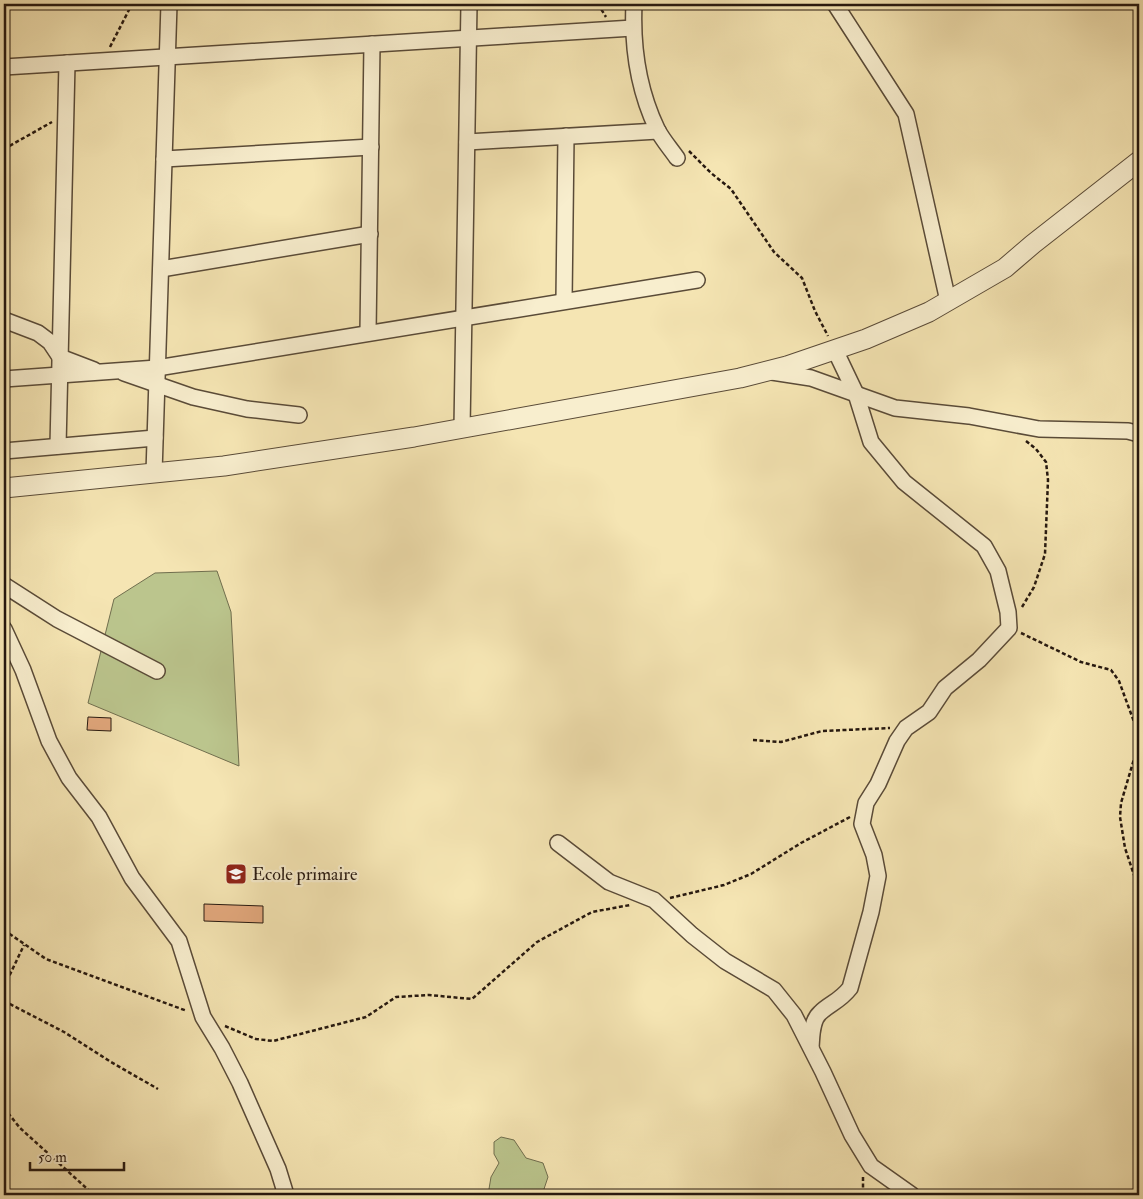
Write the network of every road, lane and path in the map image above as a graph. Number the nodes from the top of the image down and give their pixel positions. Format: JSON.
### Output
{"nodes":[{"id":1,"x":169,"y":4,"type":"edge"},
{"id":2,"x":469,"y":4,"type":"edge"},
{"id":3,"x":598,"y":4,"type":"edge"},
{"id":4,"x":634,"y":4,"type":"edge"},
{"id":5,"x":834,"y":4,"type":"edge"},
{"id":6,"x":633,"y":28,"type":"junction"},
{"id":7,"x":614,"y":29,"type":"junction"},
{"id":8,"x":469,"y":38,"type":"junction"},
{"id":9,"x":372,"y":44,"type":"junction"},
{"id":10,"x":168,"y":57,"type":"junction"},
{"id":11,"x":67,"y":63,"type":"junction"},
{"id":12,"x":4,"y":66,"type":"edge"},
{"id":13,"x":658,"y":130,"type":"junction"},
{"id":14,"x":566,"y":136,"type":"junction"},
{"id":15,"x":467,"y":142,"type":"junction"},
{"id":16,"x":371,"y":147,"type":"junction"},
{"id":17,"x":681,"y":152,"type":"joint"},
{"id":18,"x":164,"y":159,"type":"junction"},
{"id":19,"x":1139,"y":161,"type":"edge"},
{"id":20,"x":370,"y":234,"type":"junction"},
{"id":21,"x":161,"y":269,"type":"junction"},
{"id":22,"x":696,"y":280,"type":"dead end"},
{"id":23,"x":948,"y":301,"type":"junction"},
{"id":24,"x":564,"y":302,"type":"junction"},
{"id":25,"x":464,"y":318,"type":"junction"},
{"id":26,"x":4,"y":320,"type":"edge"},
{"id":27,"x":368,"y":333,"type":"junction"},
{"id":28,"x":835,"y":350,"type":"junction"},
{"id":29,"x":60,"y":357,"type":"junction"},
{"id":30,"x":157,"y":368,"type":"junction"},
{"id":31,"x":106,"y":372,"type":"junction"},
{"id":32,"x":768,"y":372,"type":"junction"},
{"id":33,"x":59,"y":375,"type":"junction"},
{"id":34,"x":4,"y":378,"type":"edge"},
{"id":35,"x":157,"y":384,"type":"junction"},
{"id":36,"x":856,"y":394,"type":"junction"},
{"id":37,"x":299,"y":415,"type":"dead end"},
{"id":38,"x":462,"y":428,"type":"junction"},
{"id":39,"x":1139,"y":434,"type":"edge"},
{"id":40,"x":155,"y":438,"type":"junction"},
{"id":41,"x":1023,"y":439,"type":"dead end"},
{"id":42,"x":58,"y":446,"type":"junction"},
{"id":43,"x":4,"y":451,"type":"edge"},
{"id":44,"x":154,"y":473,"type":"junction"},
{"id":45,"x":4,"y":488,"type":"edge"},
{"id":46,"x":4,"y":585,"type":"edge"},
{"id":47,"x":1009,"y":628,"type":"junction"},
{"id":48,"x":4,"y":629,"type":"edge"},
{"id":49,"x":157,"y":671,"type":"dead end"},
{"id":50,"x":906,"y":728,"type":"junction"},
{"id":51,"x":753,"y":740,"type":"dead end"},
{"id":52,"x":866,"y":803,"type":"junction"},
{"id":53,"x":558,"y":843,"type":"dead end"},
{"id":54,"x":1139,"y":890,"type":"edge"},
{"id":55,"x":654,"y":900,"type":"junction"},
{"id":56,"x":4,"y":930,"type":"edge"},
{"id":57,"x":24,"y":945,"type":"junction"},
{"id":58,"x":4,"y":987,"type":"edge"},
{"id":59,"x":4,"y":1001,"type":"edge"},
{"id":60,"x":203,"y":1017,"type":"junction"},
{"id":61,"x":811,"y":1047,"type":"junction"},
{"id":62,"x":158,"y":1090,"type":"dead end"},
{"id":63,"x":4,"y":1108,"type":"edge"},
{"id":64,"x":94,"y":1195,"type":"edge"},
{"id":65,"x":286,"y":1195,"type":"edge"},
{"id":66,"x":912,"y":1195,"type":"edge"}],
"edges":[{"from":1,"to":10,"type":"street"},
{"from":2,"to":8,"type":"street"},
{"from":3,"to":7,"type":"path"},
{"from":4,"to":6,"type":"street"},
{"from":5,"to":23,"type":"street"},
{"from":6,"to":7,"type":"street"},
{"from":6,"to":13,"type":"street"},
{"from":7,"to":8,"type":"street"},
{"from":8,"to":9,"type":"street"},
{"from":8,"to":15,"type":"street"},
{"from":9,"to":10,"type":"street"},
{"from":9,"to":16,"type":"street"},
{"from":10,"to":11,"type":"street"},
{"from":10,"to":18,"type":"street"},
{"from":11,"to":12,"type":"street"},
{"from":11,"to":29,"type":"street"},
{"from":13,"to":14,"type":"street"},
{"from":13,"to":17,"type":"street"},
{"from":14,"to":15,"type":"street"},
{"from":14,"to":24,"type":"street"},
{"from":15,"to":25,"type":"street"},
{"from":16,"to":18,"type":"street"},
{"from":16,"to":20,"type":"street"},
{"from":17,"to":28,"type":"path"},
{"from":18,"to":21,"type":"street"},
{"from":19,"to":23,"type":"street"},
{"from":20,"to":21,"type":"street"},
{"from":20,"to":27,"type":"street"},
{"from":21,"to":30,"type":"street"},
{"from":22,"to":24,"type":"street"},
{"from":23,"to":28,"type":"street"},
{"from":24,"to":25,"type":"street"},
{"from":25,"to":27,"type":"street"},
{"from":25,"to":38,"type":"street"},
{"from":26,"to":29,"type":"street"},
{"from":27,"to":30,"type":"street"},
{"from":28,"to":32,"type":"street"},
{"from":28,"to":36,"type":"street"},
{"from":29,"to":31,"type":"street"},
{"from":29,"to":33,"type":"street"},
{"from":30,"to":31,"type":"street"},
{"from":30,"to":35,"type":"street"},
{"from":31,"to":33,"type":"street"},
{"from":31,"to":35,"type":"street"},
{"from":32,"to":36,"type":"street"},
{"from":32,"to":38,"type":"street"},
{"from":33,"to":34,"type":"street"},
{"from":33,"to":42,"type":"street"},
{"from":35,"to":37,"type":"street"},
{"from":35,"to":40,"type":"street"},
{"from":36,"to":39,"type":"street"},
{"from":36,"to":47,"type":"street"},
{"from":38,"to":44,"type":"street"},
{"from":40,"to":42,"type":"street"},
{"from":40,"to":44,"type":"street"},
{"from":41,"to":47,"type":"path"},
{"from":42,"to":43,"type":"street"},
{"from":44,"to":45,"type":"street"},
{"from":46,"to":49,"type":"street"},
{"from":47,"to":50,"type":"street"},
{"from":47,"to":54,"type":"path"},
{"from":48,"to":60,"type":"street"},
{"from":50,"to":51,"type":"path"},
{"from":50,"to":52,"type":"street"},
{"from":52,"to":55,"type":"path"},
{"from":52,"to":61,"type":"street"},
{"from":53,"to":55,"type":"street"},
{"from":55,"to":60,"type":"path"},
{"from":55,"to":61,"type":"street"},
{"from":56,"to":57,"type":"path"},
{"from":57,"to":58,"type":"path"},
{"from":57,"to":60,"type":"path"},
{"from":59,"to":62,"type":"path"},
{"from":60,"to":65,"type":"street"},
{"from":61,"to":66,"type":"street"},
{"from":63,"to":64,"type":"path"}]}
